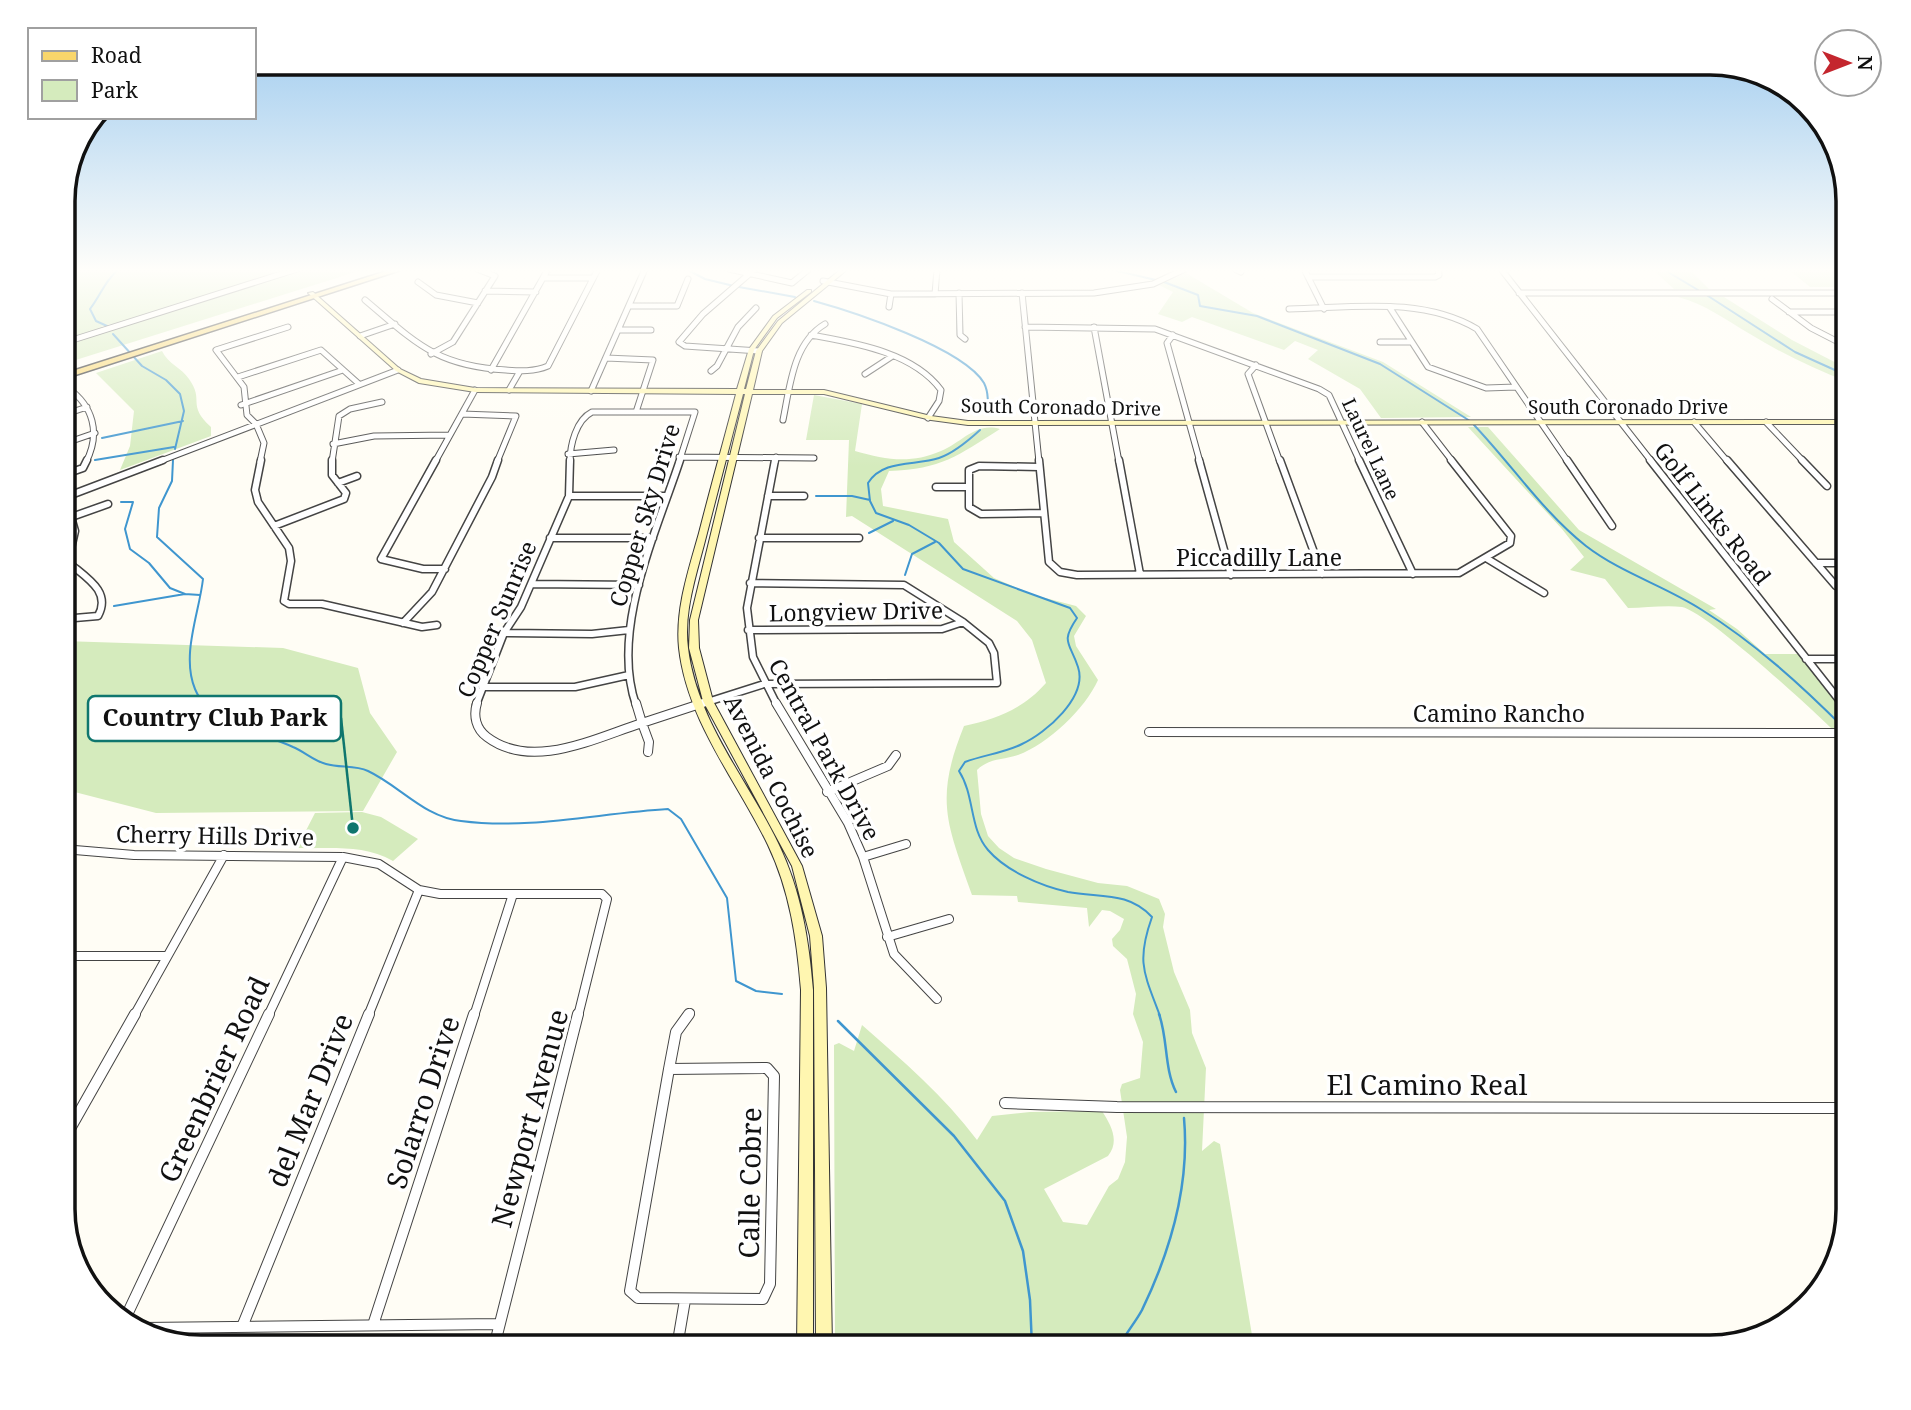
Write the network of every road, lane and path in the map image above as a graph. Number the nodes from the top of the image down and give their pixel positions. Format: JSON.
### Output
{"nodes":[{"id":1,"x":187,"y":335,"type":"edge"},
{"id":2,"x":264,"y":335,"type":"edge"},
{"id":3,"x":358,"y":335,"type":"edge"},
{"id":4,"x":366,"y":335,"type":"edge"},
{"id":5,"x":408,"y":335,"type":"edge"},
{"id":6,"x":458,"y":335,"type":"edge"},
{"id":7,"x":511,"y":335,"type":"edge"},
{"id":8,"x":564,"y":335,"type":"edge"},
{"id":9,"x":616,"y":335,"type":"edge"},
{"id":10,"x":685,"y":335,"type":"edge"},
{"id":11,"x":733,"y":335,"type":"edge"},
{"id":12,"x":769,"y":335,"type":"edge"},
{"id":13,"x":811,"y":335,"type":"joint"},
{"id":14,"x":960,"y":335,"type":"edge"},
{"id":15,"x":1026,"y":335,"type":"edge"},
{"id":16,"x":1095,"y":335,"type":"edge"},
{"id":17,"x":1174,"y":335,"type":"joint"},
{"id":18,"x":1406,"y":335,"type":"edge"},
{"id":19,"x":1481,"y":335,"type":"edge"},
{"id":20,"x":1551,"y":335,"type":"edge"},
{"id":21,"x":360,"y":337,"type":"junction"},
{"id":22,"x":965,"y":339,"type":"dead end"},
{"id":23,"x":1380,"y":342,"type":"dead end"},
{"id":24,"x":1410,"y":342,"type":"junction"},
{"id":25,"x":724,"y":348,"type":"junction"},
{"id":26,"x":755,"y":350,"type":"junction"},
{"id":27,"x":431,"y":354,"type":"junction"},
{"id":28,"x":891,"y":357,"type":"junction"},
{"id":29,"x":606,"y":358,"type":"junction"},
{"id":30,"x":1256,"y":365,"type":"junction"},
{"id":31,"x":76,"y":370,"type":"edge"},
{"id":32,"x":343,"y":370,"type":"junction"},
{"id":33,"x":398,"y":370,"type":"junction"},
{"id":34,"x":491,"y":370,"type":"junction"},
{"id":35,"x":520,"y":370,"type":"junction"},
{"id":36,"x":711,"y":370,"type":"dead end"},
{"id":37,"x":865,"y":374,"type":"dead end"},
{"id":38,"x":238,"y":377,"type":"junction"},
{"id":39,"x":359,"y":384,"type":"junction"},
{"id":40,"x":1516,"y":387,"type":"junction"},
{"id":41,"x":475,"y":390,"type":"junction"},
{"id":42,"x":509,"y":390,"type":"junction"},
{"id":43,"x":592,"y":391,"type":"junction"},
{"id":44,"x":643,"y":391,"type":"junction"},
{"id":45,"x":743,"y":391,"type":"junction"},
{"id":46,"x":789,"y":391,"type":"junction"},
{"id":47,"x":76,"y":396,"type":"edge"},
{"id":48,"x":382,"y":402,"type":"dead end"},
{"id":49,"x":242,"y":405,"type":"junction"},
{"id":50,"x":87,"y":407,"type":"junction"},
{"id":51,"x":76,"y":411,"type":"edge"},
{"id":52,"x":636,"y":412,"type":"junction"},
{"id":53,"x":462,"y":414,"type":"junction"},
{"id":54,"x":928,"y":418,"type":"junction"},
{"id":55,"x":783,"y":420,"type":"dead end"},
{"id":56,"x":1422,"y":422,"type":"junction"},
{"id":57,"x":1541,"y":422,"type":"junction"},
{"id":58,"x":1619,"y":422,"type":"junction"},
{"id":59,"x":1694,"y":422,"type":"junction"},
{"id":60,"x":1766,"y":422,"type":"junction"},
{"id":61,"x":1836,"y":422,"type":"edge"},
{"id":62,"x":1035,"y":423,"type":"junction"},
{"id":63,"x":1342,"y":423,"type":"junction"},
{"id":64,"x":256,"y":424,"type":"junction"},
{"id":65,"x":1111,"y":424,"type":"junction"},
{"id":66,"x":1189,"y":424,"type":"junction"},
{"id":67,"x":1265,"y":424,"type":"junction"},
{"id":68,"x":94,"y":433,"type":"junction"},
{"id":69,"x":449,"y":435,"type":"junction"},
{"id":70,"x":76,"y":439,"type":"edge"},
{"id":71,"x":333,"y":444,"type":"junction"},
{"id":72,"x":614,"y":450,"type":"dead end"},
{"id":73,"x":568,"y":454,"type":"junction"},
{"id":74,"x":679,"y":457,"type":"junction"},
{"id":75,"x":776,"y":457,"type":"junction"},
{"id":76,"x":814,"y":457,"type":"dead end"},
{"id":77,"x":727,"y":458,"type":"junction"},
{"id":78,"x":1039,"y":467,"type":"junction"},
{"id":79,"x":76,"y":470,"type":"edge"},
{"id":80,"x":357,"y":476,"type":"dead end"},
{"id":81,"x":338,"y":484,"type":"junction"},
{"id":82,"x":1827,"y":486,"type":"dead end"},
{"id":83,"x":936,"y":487,"type":"dead end"},
{"id":84,"x":969,"y":487,"type":"junction"},
{"id":85,"x":76,"y":491,"type":"edge"},
{"id":86,"x":569,"y":496,"type":"junction"},
{"id":87,"x":666,"y":496,"type":"junction"},
{"id":88,"x":768,"y":496,"type":"junction"},
{"id":89,"x":804,"y":496,"type":"dead end"},
{"id":90,"x":108,"y":504,"type":"dead end"},
{"id":91,"x":1044,"y":513,"type":"junction"},
{"id":92,"x":76,"y":516,"type":"edge"},
{"id":93,"x":274,"y":526,"type":"junction"},
{"id":94,"x":1612,"y":526,"type":"dead end"},
{"id":95,"x":550,"y":538,"type":"junction"},
{"id":96,"x":653,"y":538,"type":"junction"},
{"id":97,"x":760,"y":538,"type":"junction"},
{"id":98,"x":859,"y":538,"type":"dead end"},
{"id":99,"x":1486,"y":558,"type":"junction"},
{"id":100,"x":1816,"y":564,"type":"junction"},
{"id":101,"x":1836,"y":564,"type":"edge"},
{"id":102,"x":76,"y":569,"type":"edge"},
{"id":103,"x":445,"y":569,"type":"junction"},
{"id":104,"x":1322,"y":574,"type":"junction"},
{"id":105,"x":1413,"y":574,"type":"junction"},
{"id":106,"x":1140,"y":575,"type":"junction"},
{"id":107,"x":1231,"y":575,"type":"junction"},
{"id":108,"x":750,"y":583,"type":"junction"},
{"id":109,"x":531,"y":584,"type":"junction"},
{"id":110,"x":639,"y":585,"type":"junction"},
{"id":111,"x":1836,"y":586,"type":"dead end"},
{"id":112,"x":1544,"y":593,"type":"dead end"},
{"id":113,"x":76,"y":619,"type":"edge"},
{"id":114,"x":963,"y":622,"type":"junction"},
{"id":115,"x":402,"y":623,"type":"junction"},
{"id":116,"x":437,"y":625,"type":"dead end"},
{"id":117,"x":629,"y":630,"type":"junction"},
{"id":118,"x":748,"y":630,"type":"junction"},
{"id":119,"x":504,"y":633,"type":"junction"},
{"id":120,"x":1806,"y":659,"type":"junction"},
{"id":121,"x":1836,"y":659,"type":"edge"},
{"id":122,"x":629,"y":676,"type":"junction"},
{"id":123,"x":764,"y":684,"type":"junction"},
{"id":124,"x":482,"y":687,"type":"junction"},
{"id":125,"x":1836,"y":697,"type":"edge"},
{"id":126,"x":703,"y":703,"type":"junction"},
{"id":127,"x":641,"y":723,"type":"junction"},
{"id":128,"x":1149,"y":732,"type":"dead end"},
{"id":129,"x":1836,"y":733,"type":"edge"},
{"id":130,"x":648,"y":752,"type":"dead end"},
{"id":131,"x":896,"y":755,"type":"dead end"},
{"id":132,"x":827,"y":792,"type":"junction"},
{"id":133,"x":906,"y":844,"type":"dead end"},
{"id":134,"x":76,"y":850,"type":"edge"},
{"id":135,"x":223,"y":855,"type":"junction"},
{"id":136,"x":343,"y":857,"type":"junction"},
{"id":137,"x":863,"y":858,"type":"junction"},
{"id":138,"x":419,"y":890,"type":"junction"},
{"id":139,"x":513,"y":894,"type":"junction"},
{"id":140,"x":607,"y":900,"type":"joint"},
{"id":141,"x":949,"y":919,"type":"dead end"},
{"id":142,"x":887,"y":937,"type":"junction"},
{"id":143,"x":76,"y":956,"type":"edge"},
{"id":144,"x":167,"y":956,"type":"junction"},
{"id":145,"x":937,"y":999,"type":"dead end"},
{"id":146,"x":690,"y":1013,"type":"dead end"},
{"id":147,"x":669,"y":1069,"type":"junction"},
{"id":148,"x":1005,"y":1103,"type":"dead end"},
{"id":149,"x":1836,"y":1108,"type":"edge"},
{"id":150,"x":76,"y":1118,"type":"edge"},
{"id":151,"x":685,"y":1300,"type":"junction"},
{"id":152,"x":129,"y":1311,"type":"edge"},
{"id":153,"x":499,"y":1324,"type":"junction"},
{"id":154,"x":373,"y":1325,"type":"junction"},
{"id":155,"x":242,"y":1326,"type":"junction"},
{"id":156,"x":160,"y":1328,"type":"edge"},
{"id":157,"x":497,"y":1335,"type":"edge"},
{"id":158,"x":679,"y":1335,"type":"edge"},
{"id":159,"x":805,"y":1335,"type":"edge"},
{"id":160,"x":824,"y":1335,"type":"edge"}],
"edges":[{"from":1,"to":31,"type":"main road"},
{"from":2,"to":38,"type":"street"},
{"from":3,"to":21,"type":"street","name":"South Coronado Drive"},
{"from":4,"to":21,"type":"street"},
{"from":5,"to":27,"type":"street"},
{"from":6,"to":27,"type":"street"},
{"from":7,"to":34,"type":"street"},
{"from":8,"to":35,"type":"street"},
{"from":9,"to":29,"type":"street"},
{"from":10,"to":25,"type":"street"},
{"from":11,"to":25,"type":"street"},
{"from":12,"to":26,"type":"street","name":"Avenida Cochise"},
{"from":13,"to":28,"type":"street"},
{"from":13,"to":46,"type":"street"},
{"from":14,"to":22,"type":"street"},
{"from":15,"to":62,"type":"street"},
{"from":16,"to":65,"type":"street"},
{"from":17,"to":30,"type":"street","name":"Laurel Lane"},
{"from":17,"to":66,"type":"street"},
{"from":18,"to":24,"type":"street"},
{"from":19,"to":40,"type":"street"},
{"from":20,"to":58,"type":"street","name":"Golf Links Road"},
{"from":21,"to":33,"type":"street","name":"South Coronado Drive"},
{"from":23,"to":24,"type":"street"},
{"from":24,"to":40,"type":"street"},
{"from":25,"to":26,"type":"street"},
{"from":25,"to":36,"type":"street"},
{"from":26,"to":45,"type":"street","name":"Avenida Cochise"},
{"from":27,"to":34,"type":"street"},
{"from":28,"to":37,"type":"street"},
{"from":28,"to":54,"type":"street"},
{"from":29,"to":43,"type":"street"},
{"from":29,"to":44,"type":"street"},
{"from":30,"to":63,"type":"street","name":"Laurel Lane"},
{"from":30,"to":67,"type":"street"},
{"from":32,"to":38,"type":"street"},
{"from":32,"to":39,"type":"street"},
{"from":32,"to":49,"type":"street"},
{"from":33,"to":39,"type":"street"},
{"from":33,"to":41,"type":"street","name":"South Coronado Drive"},
{"from":34,"to":35,"type":"street"},
{"from":35,"to":42,"type":"street"},
{"from":38,"to":49,"type":"street"},
{"from":39,"to":64,"type":"street"},
{"from":40,"to":57,"type":"street"},
{"from":41,"to":42,"type":"street","name":"South Coronado Drive"},
{"from":41,"to":53,"type":"street"},
{"from":42,"to":43,"type":"street","name":"South Coronado Drive"},
{"from":43,"to":44,"type":"street","name":"South Coronado Drive"},
{"from":44,"to":45,"type":"street","name":"South Coronado Drive"},
{"from":44,"to":52,"type":"street"},
{"from":45,"to":46,"type":"street","name":"South Coronado Drive"},
{"from":45,"to":77,"type":"street","name":"Avenida Cochise"},
{"from":46,"to":54,"type":"street","name":"South Coronado Drive"},
{"from":46,"to":55,"type":"street"},
{"from":47,"to":50,"type":"street"},
{"from":48,"to":71,"type":"street"},
{"from":49,"to":64,"type":"street"},
{"from":50,"to":51,"type":"street"},
{"from":50,"to":68,"type":"street"},
{"from":52,"to":73,"type":"street","name":"Copper Sunrise"},
{"from":52,"to":74,"type":"street","name":"Copper Sky Drive"},
{"from":53,"to":69,"type":"street"},
{"from":53,"to":103,"type":"street"},
{"from":54,"to":62,"type":"street","name":"South Coronado Drive"},
{"from":56,"to":57,"type":"street","name":"South Coronado Drive"},
{"from":56,"to":63,"type":"street","name":"South Coronado Drive"},
{"from":56,"to":99,"type":"street"},
{"from":57,"to":58,"type":"street","name":"South Coronado Drive"},
{"from":57,"to":94,"type":"street"},
{"from":58,"to":59,"type":"street","name":"South Coronado Drive"},
{"from":58,"to":120,"type":"street","name":"Golf Links Road"},
{"from":59,"to":60,"type":"street","name":"South Coronado Drive"},
{"from":59,"to":100,"type":"street"},
{"from":60,"to":61,"type":"street","name":"South Coronado Drive"},
{"from":60,"to":82,"type":"street"},
{"from":62,"to":65,"type":"street","name":"South Coronado Drive"},
{"from":62,"to":78,"type":"street"},
{"from":63,"to":67,"type":"street","name":"South Coronado Drive"},
{"from":63,"to":105,"type":"street","name":"Laurel Lane"},
{"from":64,"to":85,"type":"street"},
{"from":64,"to":93,"type":"street"},
{"from":65,"to":66,"type":"street","name":"South Coronado Drive"},
{"from":65,"to":106,"type":"street"},
{"from":66,"to":67,"type":"street","name":"South Coronado Drive"},
{"from":66,"to":107,"type":"street"},
{"from":67,"to":104,"type":"street"},
{"from":68,"to":70,"type":"street"},
{"from":68,"to":79,"type":"street"},
{"from":69,"to":71,"type":"street"},
{"from":69,"to":103,"type":"street"},
{"from":71,"to":81,"type":"street"},
{"from":72,"to":73,"type":"street"},
{"from":73,"to":86,"type":"street","name":"Copper Sunrise"},
{"from":74,"to":77,"type":"street"},
{"from":74,"to":87,"type":"street","name":"Copper Sky Drive"},
{"from":75,"to":76,"type":"street"},
{"from":75,"to":77,"type":"street"},
{"from":75,"to":88,"type":"street","name":"Central Park Drive"},
{"from":77,"to":126,"type":"street","name":"Avenida Cochise"},
{"from":78,"to":84,"type":"street"},
{"from":78,"to":91,"type":"street"},
{"from":80,"to":81,"type":"street"},
{"from":81,"to":93,"type":"street"},
{"from":83,"to":84,"type":"street"},
{"from":84,"to":91,"type":"street"},
{"from":86,"to":87,"type":"street"},
{"from":86,"to":95,"type":"street","name":"Copper Sunrise"},
{"from":87,"to":96,"type":"street","name":"Copper Sky Drive"},
{"from":88,"to":89,"type":"street"},
{"from":88,"to":97,"type":"street","name":"Central Park Drive"},
{"from":90,"to":92,"type":"street"},
{"from":91,"to":106,"type":"street","name":"Piccadilly Lane"},
{"from":93,"to":115,"type":"street"},
{"from":95,"to":96,"type":"street"},
{"from":95,"to":109,"type":"street","name":"Copper Sunrise"},
{"from":96,"to":110,"type":"street","name":"Copper Sky Drive"},
{"from":97,"to":98,"type":"street"},
{"from":97,"to":108,"type":"street","name":"Central Park Drive"},
{"from":99,"to":105,"type":"street","name":"Piccadilly Lane"},
{"from":99,"to":112,"type":"street"},
{"from":100,"to":101,"type":"street"},
{"from":100,"to":111,"type":"street"},
{"from":102,"to":113,"type":"street"},
{"from":103,"to":115,"type":"street"},
{"from":104,"to":105,"type":"street","name":"Piccadilly Lane"},
{"from":104,"to":107,"type":"street","name":"Piccadilly Lane"},
{"from":106,"to":107,"type":"street","name":"Piccadilly Lane"},
{"from":108,"to":114,"type":"street"},
{"from":108,"to":118,"type":"street","name":"Central Park Drive"},
{"from":109,"to":110,"type":"street"},
{"from":109,"to":119,"type":"street","name":"Copper Sunrise"},
{"from":110,"to":117,"type":"street","name":"Copper Sky Drive"},
{"from":114,"to":118,"type":"street","name":"Longview Drive"},
{"from":114,"to":123,"type":"street","name":"Copper Sunrise"},
{"from":115,"to":116,"type":"street"},
{"from":117,"to":119,"type":"street"},
{"from":117,"to":122,"type":"street","name":"Copper Sky Drive"},
{"from":118,"to":123,"type":"street","name":"Central Park Drive"},
{"from":119,"to":124,"type":"street","name":"Copper Sunrise"},
{"from":120,"to":121,"type":"street"},
{"from":120,"to":125,"type":"street","name":"Golf Links Road"},
{"from":122,"to":124,"type":"street"},
{"from":122,"to":127,"type":"street","name":"Copper Sky Drive"},
{"from":123,"to":126,"type":"street","name":"Copper Sunrise"},
{"from":123,"to":132,"type":"street","name":"Central Park Drive"},
{"from":124,"to":127,"type":"street","name":"Copper Sunrise"},
{"from":126,"to":127,"type":"street","name":"Copper Sunrise"},
{"from":126,"to":159,"type":"street","name":"Avenida Cochise"},
{"from":126,"to":160,"type":"street","name":"Avenida Cochise"},
{"from":127,"to":130,"type":"street","name":"Copper Sky Drive"},
{"from":128,"to":129,"type":"street","name":"Camino Rancho"},
{"from":131,"to":132,"type":"street"},
{"from":132,"to":137,"type":"street","name":"Central Park Drive"},
{"from":133,"to":137,"type":"street"},
{"from":134,"to":135,"type":"street","name":"Cherry Hills Drive"},
{"from":135,"to":136,"type":"street","name":"Cherry Hills Drive"},
{"from":135,"to":144,"type":"street"},
{"from":136,"to":138,"type":"street","name":"Cherry Hills Drive"},
{"from":136,"to":152,"type":"street","name":"Greenbrier Road"},
{"from":137,"to":142,"type":"street","name":"Central Park Drive"},
{"from":138,"to":139,"type":"street","name":"Cherry Hills Drive"},
{"from":138,"to":155,"type":"street","name":"del Mar Drive"},
{"from":139,"to":140,"type":"street","name":"Cherry Hills Drive"},
{"from":139,"to":154,"type":"street","name":"Solarro Drive"},
{"from":140,"to":153,"type":"street","name":"Newport Avenue"},
{"from":141,"to":142,"type":"street"},
{"from":142,"to":145,"type":"street","name":"Central Park Drive"},
{"from":143,"to":144,"type":"street"},
{"from":144,"to":150,"type":"street"},
{"from":146,"to":147,"type":"street"},
{"from":147,"to":151,"type":"street"},
{"from":147,"to":151,"type":"street","name":"Calle Cobre"},
{"from":148,"to":149,"type":"street","name":"El Camino Real"},
{"from":151,"to":158,"type":"street"},
{"from":153,"to":154,"type":"street"},
{"from":153,"to":157,"type":"street","name":"Newport Avenue"},
{"from":154,"to":155,"type":"street"},
{"from":155,"to":156,"type":"street"}]}
